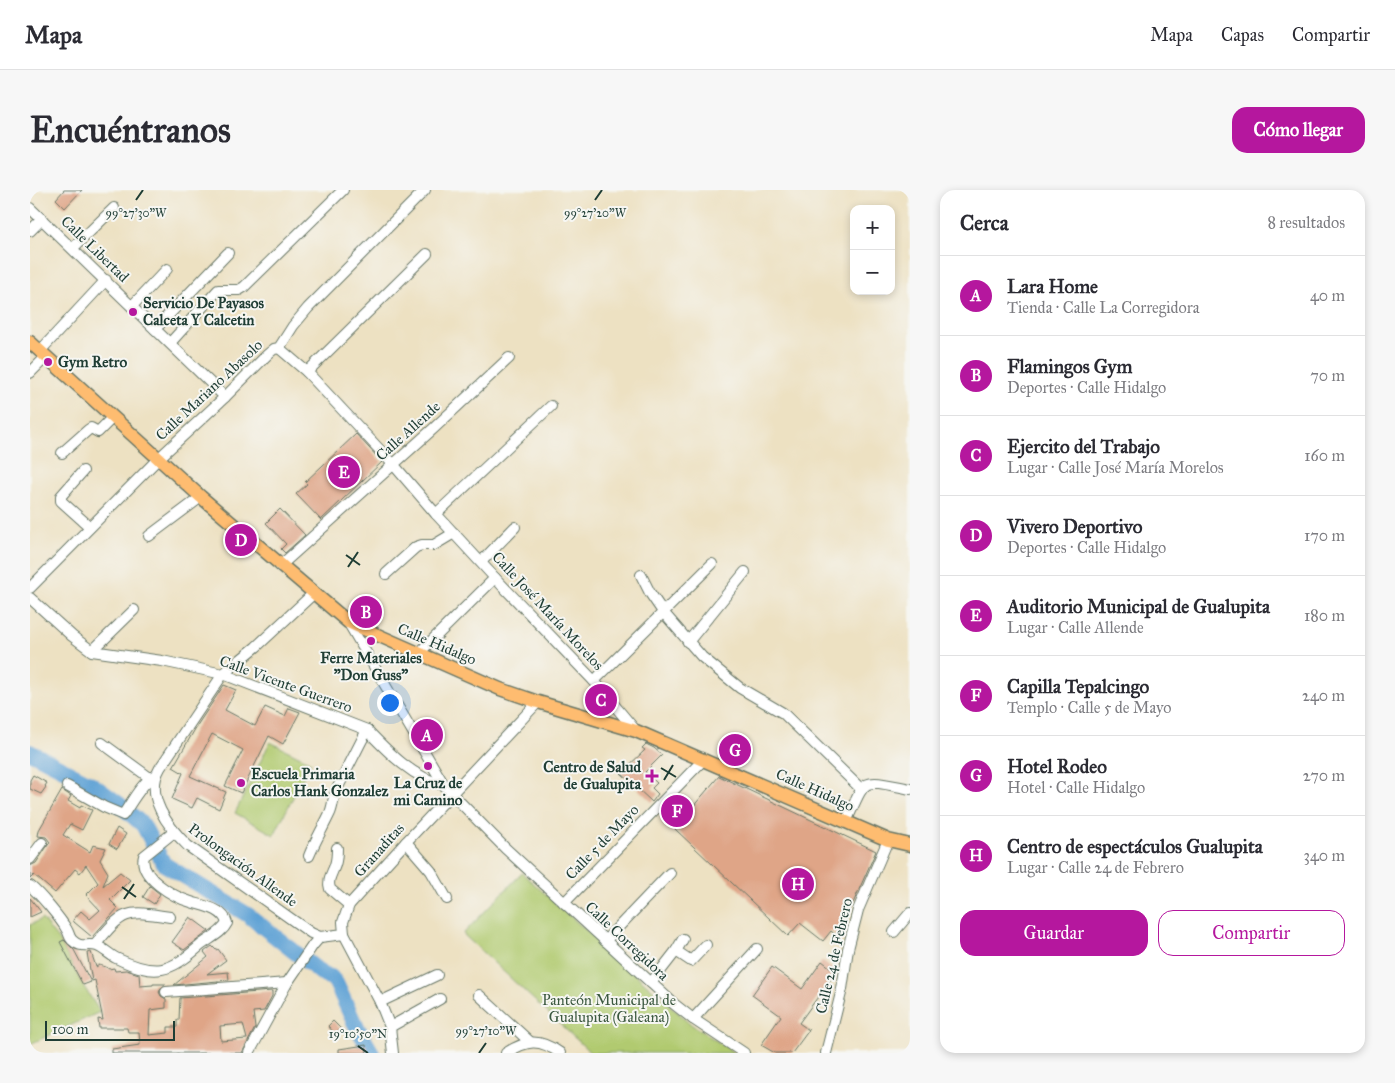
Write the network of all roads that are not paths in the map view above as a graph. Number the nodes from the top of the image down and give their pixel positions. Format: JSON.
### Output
{"nodes":[{"id":1,"x":343,"y":190,"type":"edge"},
{"id":2,"x":426,"y":190,"type":"edge"},
{"id":3,"x":30,"y":208,"type":"edge"},
{"id":4,"x":114,"y":208,"type":"dead end"},
{"id":5,"x":42,"y":219,"type":"junction"},
{"id":6,"x":30,"y":231,"type":"edge"},
{"id":7,"x":73,"y":248,"type":"junction"},
{"id":8,"x":228,"y":253,"type":"dead end"},
{"id":9,"x":427,"y":254,"type":"dead end"},
{"id":10,"x":167,"y":269,"type":"dead end"},
{"id":11,"x":106,"y":280,"type":"junction"},
{"id":12,"x":132,"y":306,"type":"junction"},
{"id":13,"x":155,"y":329,"type":"junction"},
{"id":14,"x":170,"y":343,"type":"junction"},
{"id":15,"x":279,"y":348,"type":"junction"},
{"id":16,"x":39,"y":350,"type":"edge"},
{"id":17,"x":509,"y":358,"type":"dead end"},
{"id":18,"x":307,"y":372,"type":"junction"},
{"id":19,"x":30,"y":374,"type":"edge"},
{"id":20,"x":224,"y":397,"type":"junction"},
{"id":21,"x":551,"y":406,"type":"dead end"},
{"id":22,"x":113,"y":417,"type":"junction"},
{"id":23,"x":62,"y":453,"type":"dead end"},
{"id":24,"x":158,"y":459,"type":"junction"},
{"id":25,"x":393,"y":464,"type":"junction"},
{"id":26,"x":83,"y":471,"type":"dead end"},
{"id":27,"x":201,"y":497,"type":"junction"},
{"id":28,"x":436,"y":514,"type":"junction"},
{"id":29,"x":90,"y":527,"type":"junction"},
{"id":30,"x":515,"y":527,"type":"dead end"},
{"id":31,"x":454,"y":533,"type":"junction"},
{"id":32,"x":149,"y":536,"type":"dead end"},
{"id":33,"x":481,"y":562,"type":"junction"},
{"id":34,"x":712,"y":564,"type":"dead end"},
{"id":35,"x":280,"y":566,"type":"junction"},
{"id":36,"x":745,"y":572,"type":"dead end"},
{"id":37,"x":386,"y":574,"type":"dead end"},
{"id":38,"x":641,"y":575,"type":"dead end"},
{"id":39,"x":496,"y":578,"type":"junction"},
{"id":40,"x":30,"y":588,"type":"edge"},
{"id":41,"x":313,"y":594,"type":"junction"},
{"id":42,"x":30,"y":598,"type":"edge"},
{"id":43,"x":134,"y":610,"type":"dead end"},
{"id":44,"x":663,"y":612,"type":"junction"},
{"id":45,"x":348,"y":622,"type":"junction"},
{"id":46,"x":688,"y":642,"type":"junction"},
{"id":47,"x":92,"y":651,"type":"junction"},
{"id":48,"x":418,"y":654,"type":"junction"},
{"id":49,"x":223,"y":674,"type":"junction"},
{"id":50,"x":594,"y":681,"type":"junction"},
{"id":51,"x":538,"y":702,"type":"junction"},
{"id":52,"x":367,"y":730,"type":"junction"},
{"id":53,"x":636,"y":731,"type":"junction"},
{"id":54,"x":102,"y":744,"type":"dead end"},
{"id":55,"x":703,"y":760,"type":"junction"},
{"id":56,"x":153,"y":777,"type":"junction"},
{"id":57,"x":444,"y":785,"type":"junction"},
{"id":58,"x":67,"y":786,"type":"dead end"},
{"id":59,"x":910,"y":788,"type":"edge"},
{"id":60,"x":861,"y":789,"type":"junction"},
{"id":61,"x":451,"y":793,"type":"junction"},
{"id":62,"x":846,"y":822,"type":"junction"},
{"id":63,"x":174,"y":832,"type":"junction"},
{"id":64,"x":888,"y":840,"type":"junction"},
{"id":65,"x":406,"y":842,"type":"junction"},
{"id":66,"x":42,"y":843,"type":"dead end"},
{"id":67,"x":910,"y":845,"type":"edge"},
{"id":68,"x":337,"y":848,"type":"dead end"},
{"id":69,"x":309,"y":856,"type":"dead end"},
{"id":70,"x":30,"y":859,"type":"edge"},
{"id":71,"x":670,"y":873,"type":"dead end"},
{"id":72,"x":30,"y":886,"type":"edge"},
{"id":73,"x":447,"y":899,"type":"dead end"},
{"id":74,"x":564,"y":903,"type":"junction"},
{"id":75,"x":350,"y":905,"type":"junction"},
{"id":76,"x":910,"y":914,"type":"edge"},
{"id":77,"x":170,"y":917,"type":"dead end"},
{"id":78,"x":894,"y":932,"type":"dead end"},
{"id":79,"x":344,"y":934,"type":"junction"},
{"id":80,"x":320,"y":937,"type":"junction"},
{"id":81,"x":683,"y":939,"type":"dead end"},
{"id":82,"x":606,"y":941,"type":"junction"},
{"id":83,"x":706,"y":945,"type":"dead end"},
{"id":84,"x":95,"y":946,"type":"junction"},
{"id":85,"x":757,"y":949,"type":"dead end"},
{"id":86,"x":676,"y":951,"type":"junction"},
{"id":87,"x":437,"y":975,"type":"dead end"},
{"id":88,"x":287,"y":983,"type":"junction"},
{"id":89,"x":651,"y":983,"type":"junction"},
{"id":90,"x":166,"y":992,"type":"dead end"},
{"id":91,"x":479,"y":995,"type":"dead end"},
{"id":92,"x":440,"y":1000,"type":"dead end"},
{"id":93,"x":380,"y":1002,"type":"junction"},
{"id":94,"x":693,"y":1019,"type":"junction"},
{"id":95,"x":390,"y":1027,"type":"junction"},
{"id":96,"x":529,"y":1041,"type":"junction"},
{"id":97,"x":249,"y":1053,"type":"edge"},
{"id":98,"x":392,"y":1053,"type":"edge"},
{"id":99,"x":506,"y":1053,"type":"edge"},
{"id":100,"x":560,"y":1053,"type":"edge"},
{"id":101,"x":744,"y":1053,"type":"edge"},
{"id":102,"x":826,"y":1053,"type":"edge"}],
"edges":[{"from":1,"to":14,"type":"street"},
{"from":2,"to":15,"type":"street","name":"Calle Mariano Abasolo"},
{"from":3,"to":5,"type":"street","name":"Calle Libertad"},
{"from":4,"to":7,"type":"street"},
{"from":5,"to":6,"type":"street"},
{"from":5,"to":7,"type":"street","name":"Calle Libertad"},
{"from":7,"to":11,"type":"street","name":"Calle Libertad"},
{"from":8,"to":13,"type":"street"},
{"from":9,"to":18,"type":"street"},
{"from":10,"to":12,"type":"street"},
{"from":11,"to":12,"type":"street","name":"Calle Libertad"},
{"from":11,"to":16,"type":"street"},
{"from":12,"to":13,"type":"street","name":"Calle Libertad"},
{"from":13,"to":14,"type":"street","name":"Calle Libertad"},
{"from":14,"to":20,"type":"street","name":"Calle Libertad"},
{"from":15,"to":18,"type":"street","name":"Calle José María Morelos"},
{"from":15,"to":20,"type":"street","name":"Calle Mariano Abasolo"},
{"from":16,"to":19,"type":"street"},
{"from":16,"to":22,"type":"main road","name":"Calle Hidalgo"},
{"from":17,"to":25,"type":"street","name":"Calle Allende"},
{"from":18,"to":25,"type":"street","name":"Calle José María Morelos"},
{"from":20,"to":24,"type":"street","name":"Calle Mariano Abasolo"},
{"from":21,"to":28,"type":"street"},
{"from":22,"to":23,"type":"street"},
{"from":22,"to":24,"type":"main road","name":"Calle Hidalgo"},
{"from":24,"to":27,"type":"main road","name":"Calle Hidalgo"},
{"from":24,"to":29,"type":"street","name":"Calle Mariano Abasolo"},
{"from":25,"to":28,"type":"street","name":"Calle José María Morelos"},
{"from":25,"to":35,"type":"street","name":"Calle Allende"},
{"from":26,"to":29,"type":"street"},
{"from":27,"to":32,"type":"street"},
{"from":27,"to":35,"type":"main road","name":"Calle Hidalgo"},
{"from":28,"to":31,"type":"street","name":"Calle José María Morelos"},
{"from":29,"to":40,"type":"street","name":"Calle Mariano Abasolo"},
{"from":30,"to":33,"type":"street"},
{"from":31,"to":33,"type":"street","name":"Calle José María Morelos"},
{"from":31,"to":37,"type":"street"},
{"from":33,"to":39,"type":"street","name":"Calle José María Morelos"},
{"from":34,"to":44,"type":"street"},
{"from":35,"to":41,"type":"main road","name":"Calle Hidalgo"},
{"from":36,"to":46,"type":"street"},
{"from":38,"to":44,"type":"street"},
{"from":39,"to":48,"type":"street"},
{"from":39,"to":50,"type":"street","name":"Calle José María Morelos"},
{"from":41,"to":45,"type":"main road","name":"Calle Hidalgo"},
{"from":41,"to":49,"type":"street"},
{"from":42,"to":47,"type":"street","name":"Calle Vicente Guerrero"},
{"from":43,"to":47,"type":"street"},
{"from":44,"to":46,"type":"street"},
{"from":44,"to":50,"type":"street"},
{"from":45,"to":48,"type":"main road","name":"Calle Hidalgo"},
{"from":45,"to":57,"type":"street","name":"Calle Corregidora"},
{"from":46,"to":60,"type":"street"},
{"from":47,"to":49,"type":"street","name":"Calle Vicente Guerrero"},
{"from":48,"to":51,"type":"main road","name":"Calle Hidalgo"},
{"from":49,"to":52,"type":"street","name":"Calle Vicente Guerrero"},
{"from":49,"to":56,"type":"street"},
{"from":50,"to":53,"type":"street","name":"Calle José María Morelos"},
{"from":51,"to":53,"type":"main road","name":"Calle Hidalgo"},
{"from":51,"to":61,"type":"street","name":"Granaditas"},
{"from":52,"to":57,"type":"street","name":"Calle Vicente Guerrero"},
{"from":52,"to":69,"type":"street"},
{"from":53,"to":55,"type":"main road","name":"Calle Hidalgo"},
{"from":54,"to":56,"type":"street"},
{"from":55,"to":62,"type":"main road","name":"Calle Hidalgo"},
{"from":55,"to":74,"type":"street","name":"Calle 5 de Mayo"},
{"from":56,"to":58,"type":"street"},
{"from":56,"to":63,"type":"street","name":"Prolongación Allende"},
{"from":57,"to":61,"type":"street","name":"Calle Corregidora"},
{"from":59,"to":60,"type":"street"},
{"from":60,"to":62,"type":"street"},
{"from":61,"to":65,"type":"street","name":"Granaditas"},
{"from":61,"to":74,"type":"street","name":"Calle Corregidora"},
{"from":62,"to":64,"type":"main road","name":"Calle Hidalgo"},
{"from":63,"to":80,"type":"street","name":"Prolongación Allende"},
{"from":63,"to":84,"type":"street"},
{"from":64,"to":67,"type":"main road","name":"Calle Hidalgo"},
{"from":64,"to":102,"type":"street","name":"Calle 24 de Febrero"},
{"from":65,"to":73,"type":"street"},
{"from":65,"to":75,"type":"street","name":"Granaditas"},
{"from":66,"to":70,"type":"street"},
{"from":68,"to":75,"type":"street"},
{"from":71,"to":82,"type":"street"},
{"from":72,"to":84,"type":"street"},
{"from":74,"to":82,"type":"street","name":"Calle Corregidora"},
{"from":75,"to":79,"type":"street","name":"Granaditas"},
{"from":76,"to":78,"type":"street"},
{"from":77,"to":84,"type":"street"},
{"from":79,"to":80,"type":"street"},
{"from":79,"to":93,"type":"street"},
{"from":80,"to":88,"type":"street"},
{"from":81,"to":86,"type":"street"},
{"from":82,"to":89,"type":"street","name":"Calle Corregidora"},
{"from":83,"to":86,"type":"street"},
{"from":85,"to":94,"type":"street"},
{"from":86,"to":89,"type":"street"},
{"from":87,"to":93,"type":"street"},
{"from":88,"to":90,"type":"street"},
{"from":88,"to":97,"type":"street"},
{"from":89,"to":94,"type":"street","name":"Calle Corregidora"},
{"from":91,"to":96,"type":"street"},
{"from":92,"to":95,"type":"street"},
{"from":93,"to":95,"type":"street"},
{"from":94,"to":101,"type":"street","name":"Calle Corregidora"},
{"from":95,"to":98,"type":"street"},
{"from":96,"to":99,"type":"street"},
{"from":96,"to":100,"type":"street"}]}
